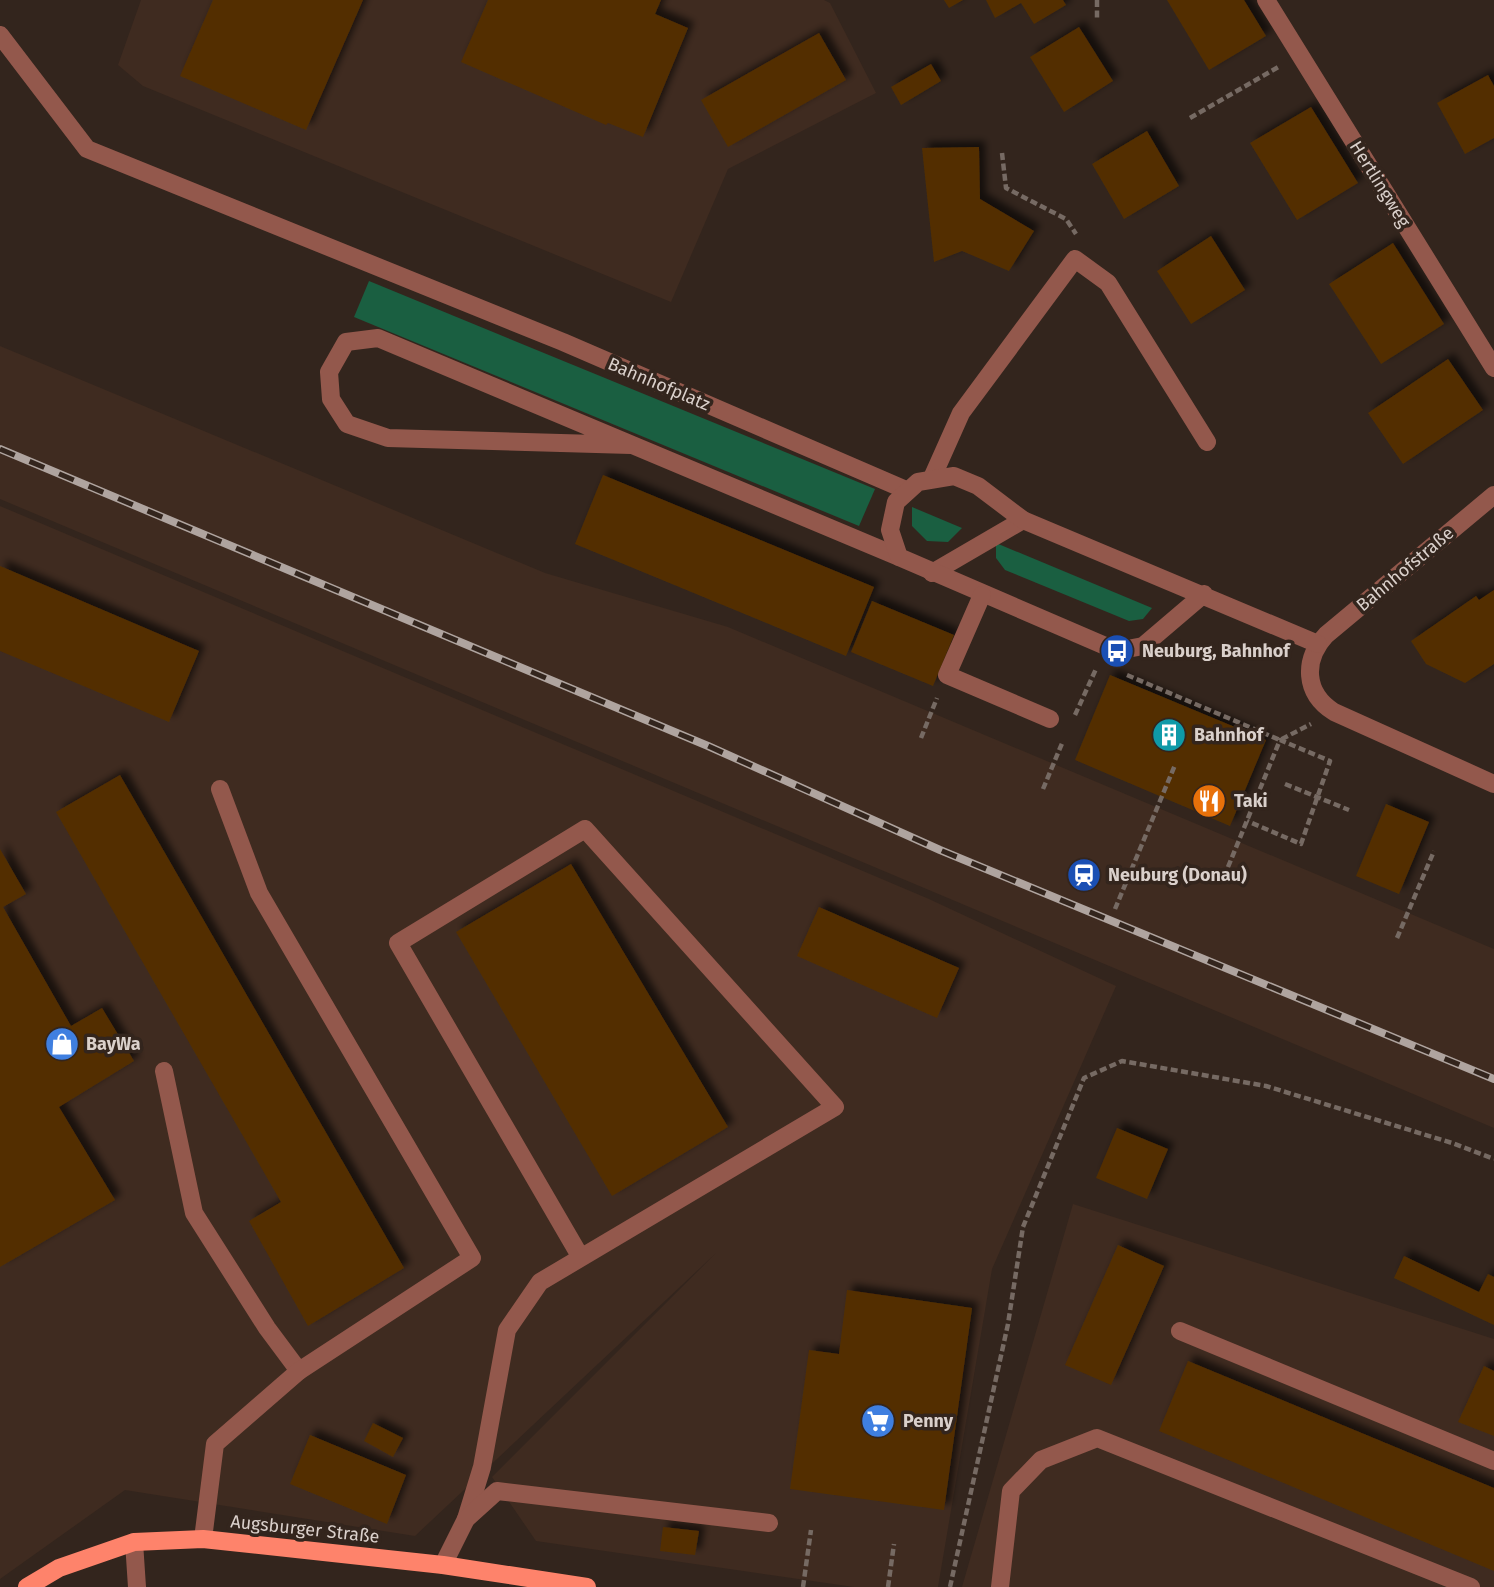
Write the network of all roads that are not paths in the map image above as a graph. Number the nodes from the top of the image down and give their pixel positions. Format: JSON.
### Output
{"nodes":[{"id":1,"x":1266,"y":0,"type":"edge"},
{"id":2,"x":0,"y":35,"type":"edge"},
{"id":3,"x":1494,"y":368,"type":"edge"},
{"id":4,"x":1207,"y":442,"type":"dead end"},
{"id":5,"x":631,"y":445,"type":"junction"},
{"id":6,"x":932,"y":478,"type":"junction"},
{"id":7,"x":906,"y":490,"type":"junction"},
{"id":8,"x":1494,"y":495,"type":"edge"},
{"id":9,"x":1023,"y":520,"type":"junction"},
{"id":10,"x":899,"y":557,"type":"junction"},
{"id":11,"x":932,"y":573,"type":"junction"},
{"id":12,"x":1204,"y":594,"type":"junction"},
{"id":13,"x":982,"y":595,"type":"junction"},
{"id":14,"x":1318,"y":644,"type":"junction"},
{"id":15,"x":1050,"y":719,"type":"dead end"},
{"id":16,"x":1494,"y":784,"type":"edge"},
{"id":17,"x":220,"y":789,"type":"dead end"},
{"id":18,"x":164,"y":1070,"type":"dead end"},
{"id":19,"x":580,"y":1256,"type":"junction"},
{"id":20,"x":1180,"y":1331,"type":"dead end"},
{"id":21,"x":299,"y":1371,"type":"junction"},
{"id":22,"x":1494,"y":1461,"type":"edge"},
{"id":23,"x":466,"y":1519,"type":"junction"},
{"id":24,"x":769,"y":1523,"type":"dead end"},
{"id":25,"x":204,"y":1539,"type":"junction"},
{"id":26,"x":134,"y":1542,"type":"junction"},
{"id":27,"x":443,"y":1565,"type":"junction"},
{"id":28,"x":27,"y":1587,"type":"edge"},
{"id":29,"x":137,"y":1587,"type":"edge"},
{"id":30,"x":587,"y":1587,"type":"edge"},
{"id":31,"x":1000,"y":1587,"type":"edge"},
{"id":32,"x":1471,"y":1587,"type":"edge"}],
"edges":[{"from":1,"to":3,"type":"street","name":"Hertlingweg"},
{"from":2,"to":7,"type":"street","name":"Bahnhofplatz"},
{"from":4,"to":6,"type":"street"},
{"from":5,"to":5,"type":"street"},
{"from":5,"to":10,"type":"street"},
{"from":6,"to":7,"type":"street"},
{"from":6,"to":9,"type":"street"},
{"from":7,"to":10,"type":"street"},
{"from":8,"to":14,"type":"street","name":"Bahnhofstraße"},
{"from":9,"to":11,"type":"street"},
{"from":9,"to":12,"type":"street"},
{"from":10,"to":11,"type":"street"},
{"from":11,"to":13,"type":"street"},
{"from":12,"to":13,"type":"street"},
{"from":12,"to":14,"type":"street"},
{"from":13,"to":15,"type":"street"},
{"from":14,"to":16,"type":"street"},
{"from":17,"to":21,"type":"street"},
{"from":18,"to":21,"type":"street"},
{"from":19,"to":19,"type":"street"},
{"from":19,"to":23,"type":"street"},
{"from":20,"to":22,"type":"street"},
{"from":21,"to":25,"type":"street"},
{"from":23,"to":24,"type":"street"},
{"from":23,"to":27,"type":"street"},
{"from":25,"to":26,"type":"main road","name":"Augsburger Straße"},
{"from":25,"to":27,"type":"main road","name":"Augsburger Straße"},
{"from":26,"to":28,"type":"main road","name":"Augsburger Straße"},
{"from":26,"to":29,"type":"street"},
{"from":27,"to":30,"type":"main road","name":"Augsburger Straße"},
{"from":31,"to":32,"type":"street"}]}
